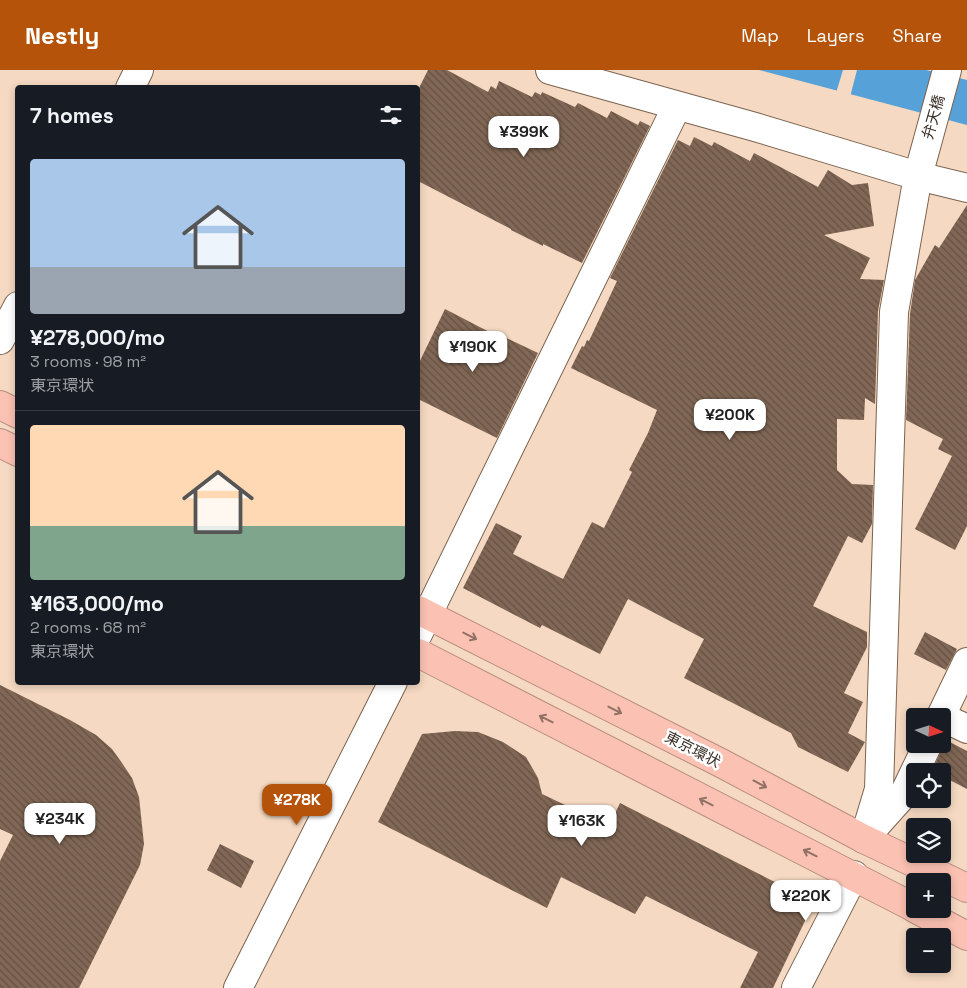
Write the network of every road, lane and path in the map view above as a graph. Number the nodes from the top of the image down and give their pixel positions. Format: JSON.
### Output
{"nodes":[{"id":1,"x":139,"y":70,"type":"edge"},
{"id":2,"x":550,"y":70,"type":"edge"},
{"id":3,"x":947,"y":70,"type":"edge"},
{"id":4,"x":132,"y":85,"type":"edge"},
{"id":5,"x":677,"y":106,"type":"junction"},
{"id":6,"x":919,"y":170,"type":"junction"},
{"id":7,"x":967,"y":188,"type":"edge"},
{"id":8,"x":15,"y":312,"type":"edge"},
{"id":9,"x":0,"y":340,"type":"edge"},
{"id":10,"x":0,"y":405,"type":"edge"},
{"id":11,"x":15,"y":412,"type":"edge"},
{"id":12,"x":0,"y":443,"type":"edge"},
{"id":13,"x":15,"y":450,"type":"edge"},
{"id":14,"x":420,"y":619,"type":"edge"},
{"id":15,"x":420,"y":654,"type":"edge"},
{"id":16,"x":967,"y":662,"type":"edge"},
{"id":17,"x":392,"y":685,"type":"edge"},
{"id":18,"x":946,"y":708,"type":"edge"},
{"id":19,"x":951,"y":721,"type":"edge"},
{"id":20,"x":967,"y":729,"type":"edge"},
{"id":21,"x":924,"y":753,"type":"edge"},
{"id":22,"x":864,"y":839,"type":"junction"},
{"id":23,"x":854,"y":875,"type":"junction"},
{"id":24,"x":967,"y":888,"type":"edge"},
{"id":25,"x":906,"y":903,"type":"edge"},
{"id":26,"x":934,"y":918,"type":"edge"},
{"id":27,"x":967,"y":936,"type":"edge"},
{"id":28,"x":238,"y":988,"type":"edge"},
{"id":29,"x":796,"y":988,"type":"edge"}],
"edges":[{"from":1,"to":4,"type":"street"},
{"from":2,"to":5,"type":"street"},
{"from":3,"to":6,"type":"street","name":"弁天橋"},
{"from":5,"to":6,"type":"street"},
{"from":5,"to":14,"type":"street"},
{"from":6,"to":7,"type":"street"},
{"from":6,"to":22,"type":"street","name":"弁天橋"},
{"from":8,"to":9,"type":"street"},
{"from":10,"to":11,"type":"highway"},
{"from":12,"to":13,"type":"highway"},
{"from":14,"to":22,"type":"highway","name":"東京環状","one_way":true},
{"from":23,"to":15,"type":"highway","one_way":true},
{"from":16,"to":18,"type":"street"},
{"from":17,"to":28,"type":"street"},
{"from":19,"to":20,"type":"street"},
{"from":21,"to":22,"type":"street"},
{"from":22,"to":24,"type":"highway","name":"東京環状"},
{"from":23,"to":25,"type":"highway"},
{"from":23,"to":29,"type":"street"},
{"from":26,"to":27,"type":"highway"}]}
